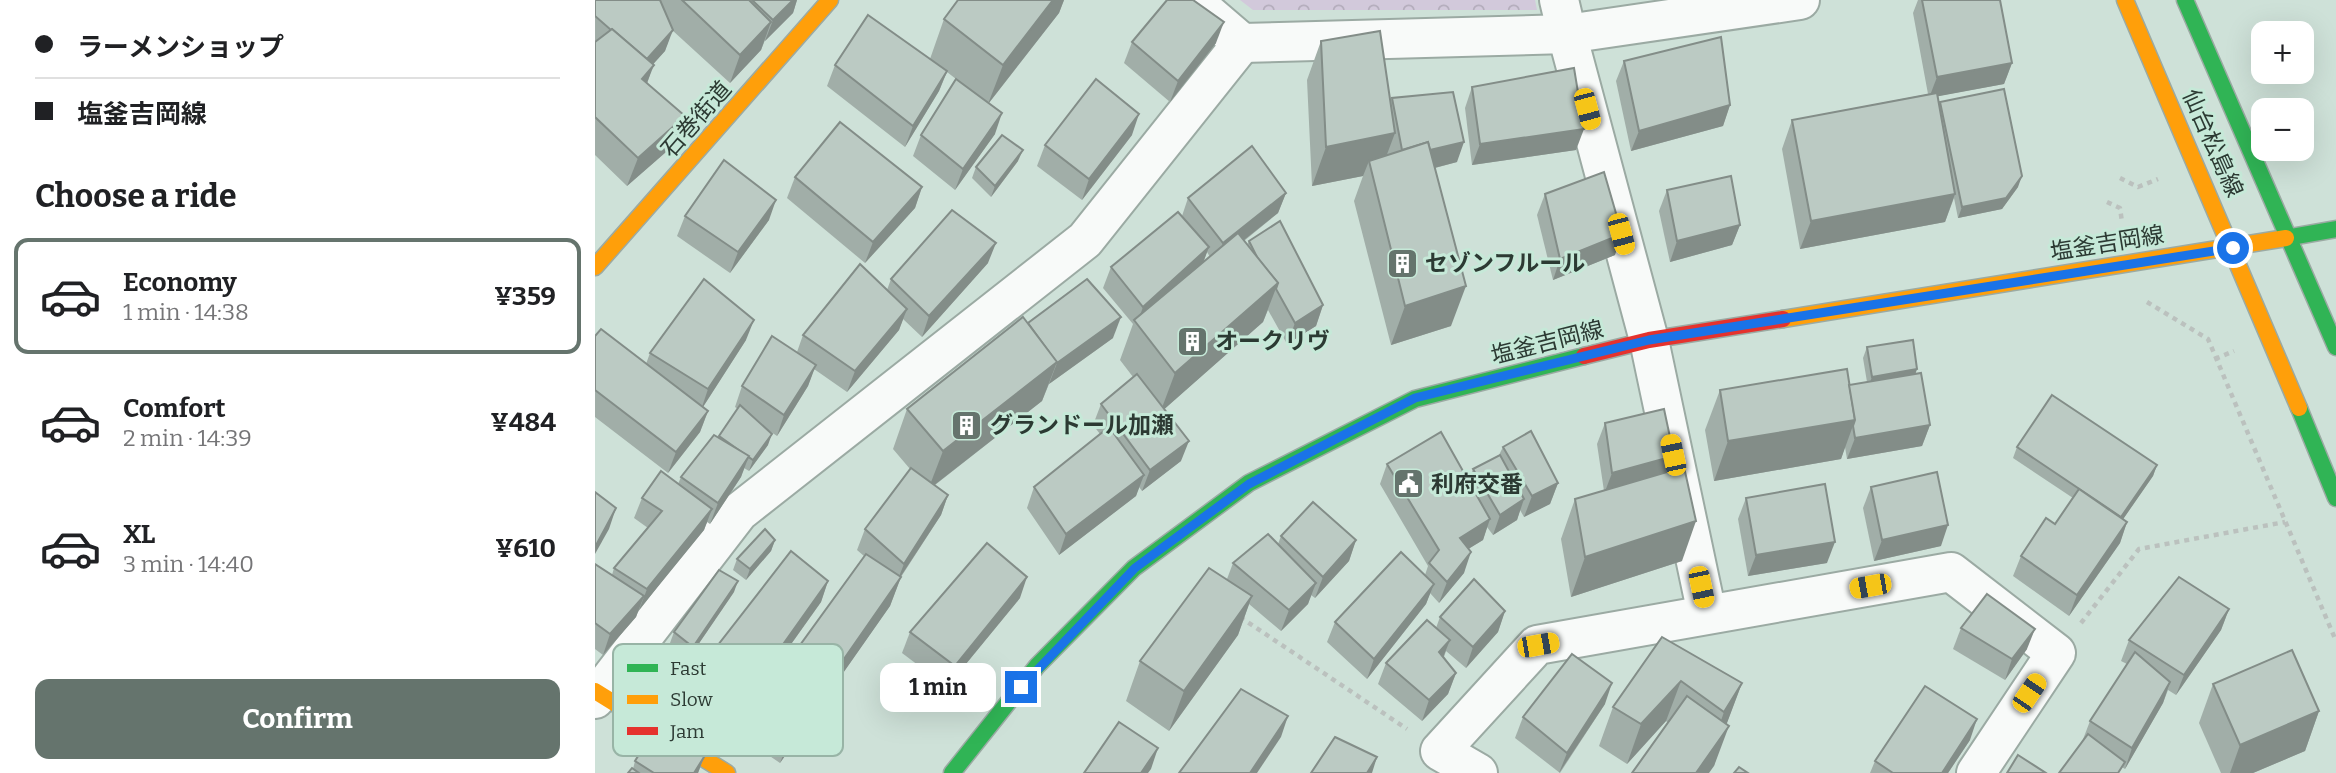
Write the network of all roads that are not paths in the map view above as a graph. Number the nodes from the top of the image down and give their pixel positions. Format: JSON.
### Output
{"nodes":[{"id":1,"x":830,"y":0,"type":"edge"},
{"id":2,"x":1192,"y":0,"type":"edge"},
{"id":3,"x":1800,"y":0,"type":"edge"},
{"id":4,"x":2125,"y":0,"type":"edge"},
{"id":5,"x":2185,"y":0,"type":"edge"},
{"id":6,"x":1563,"y":17,"type":"edge"},
{"id":7,"x":1241,"y":43,"type":"junction"},
{"id":8,"x":2336,"y":229,"type":"edge"},
{"id":9,"x":2286,"y":238,"type":"junction"},
{"id":10,"x":2233,"y":248,"type":"junction"},
{"id":11,"x":595,"y":267,"type":"edge"},
{"id":12,"x":1649,"y":340,"type":"junction"},
{"id":13,"x":2336,"y":346,"type":"edge"},
{"id":14,"x":2336,"y":498,"type":"edge"},
{"id":15,"x":1707,"y":614,"type":"junction"},
{"id":16,"x":636,"y":644,"type":"edge"},
{"id":17,"x":613,"y":673,"type":"edge"},
{"id":18,"x":596,"y":695,"type":"edge"},
{"id":19,"x":613,"y":705,"type":"edge"},
{"id":20,"x":698,"y":756,"type":"edge"},
{"id":21,"x":726,"y":773,"type":"edge"},
{"id":22,"x":952,"y":773,"type":"edge"},
{"id":23,"x":1478,"y":773,"type":"edge"},
{"id":24,"x":1976,"y":773,"type":"edge"}],
"edges":[{"from":1,"to":11,"type":"main road","name":"石巻街道"},
{"from":2,"to":7,"type":"street"},
{"from":3,"to":6,"type":"street"},
{"from":4,"to":10,"type":"main road","name":"仙台松島線"},
{"from":5,"to":9,"type":"main road","name":"仙台松島線"},
{"from":6,"to":7,"type":"street"},
{"from":6,"to":12,"type":"street"},
{"from":7,"to":16,"type":"street"},
{"from":8,"to":9,"type":"main road","name":"塩釜吉岡線"},
{"from":9,"to":10,"type":"main road","name":"塩釜吉岡線"},
{"from":9,"to":13,"type":"main road","name":"仙台松島線"},
{"from":10,"to":12,"type":"main road","name":"塩釜吉岡線"},
{"from":10,"to":14,"type":"main road","name":"仙台松島線"},
{"from":12,"to":15,"type":"street"},
{"from":12,"to":22,"type":"main road","name":"塩釜吉岡線"},
{"from":15,"to":23,"type":"street"},
{"from":15,"to":24,"type":"street"},
{"from":17,"to":18,"type":"street"},
{"from":18,"to":19,"type":"main road"},
{"from":20,"to":21,"type":"main road"}]}
